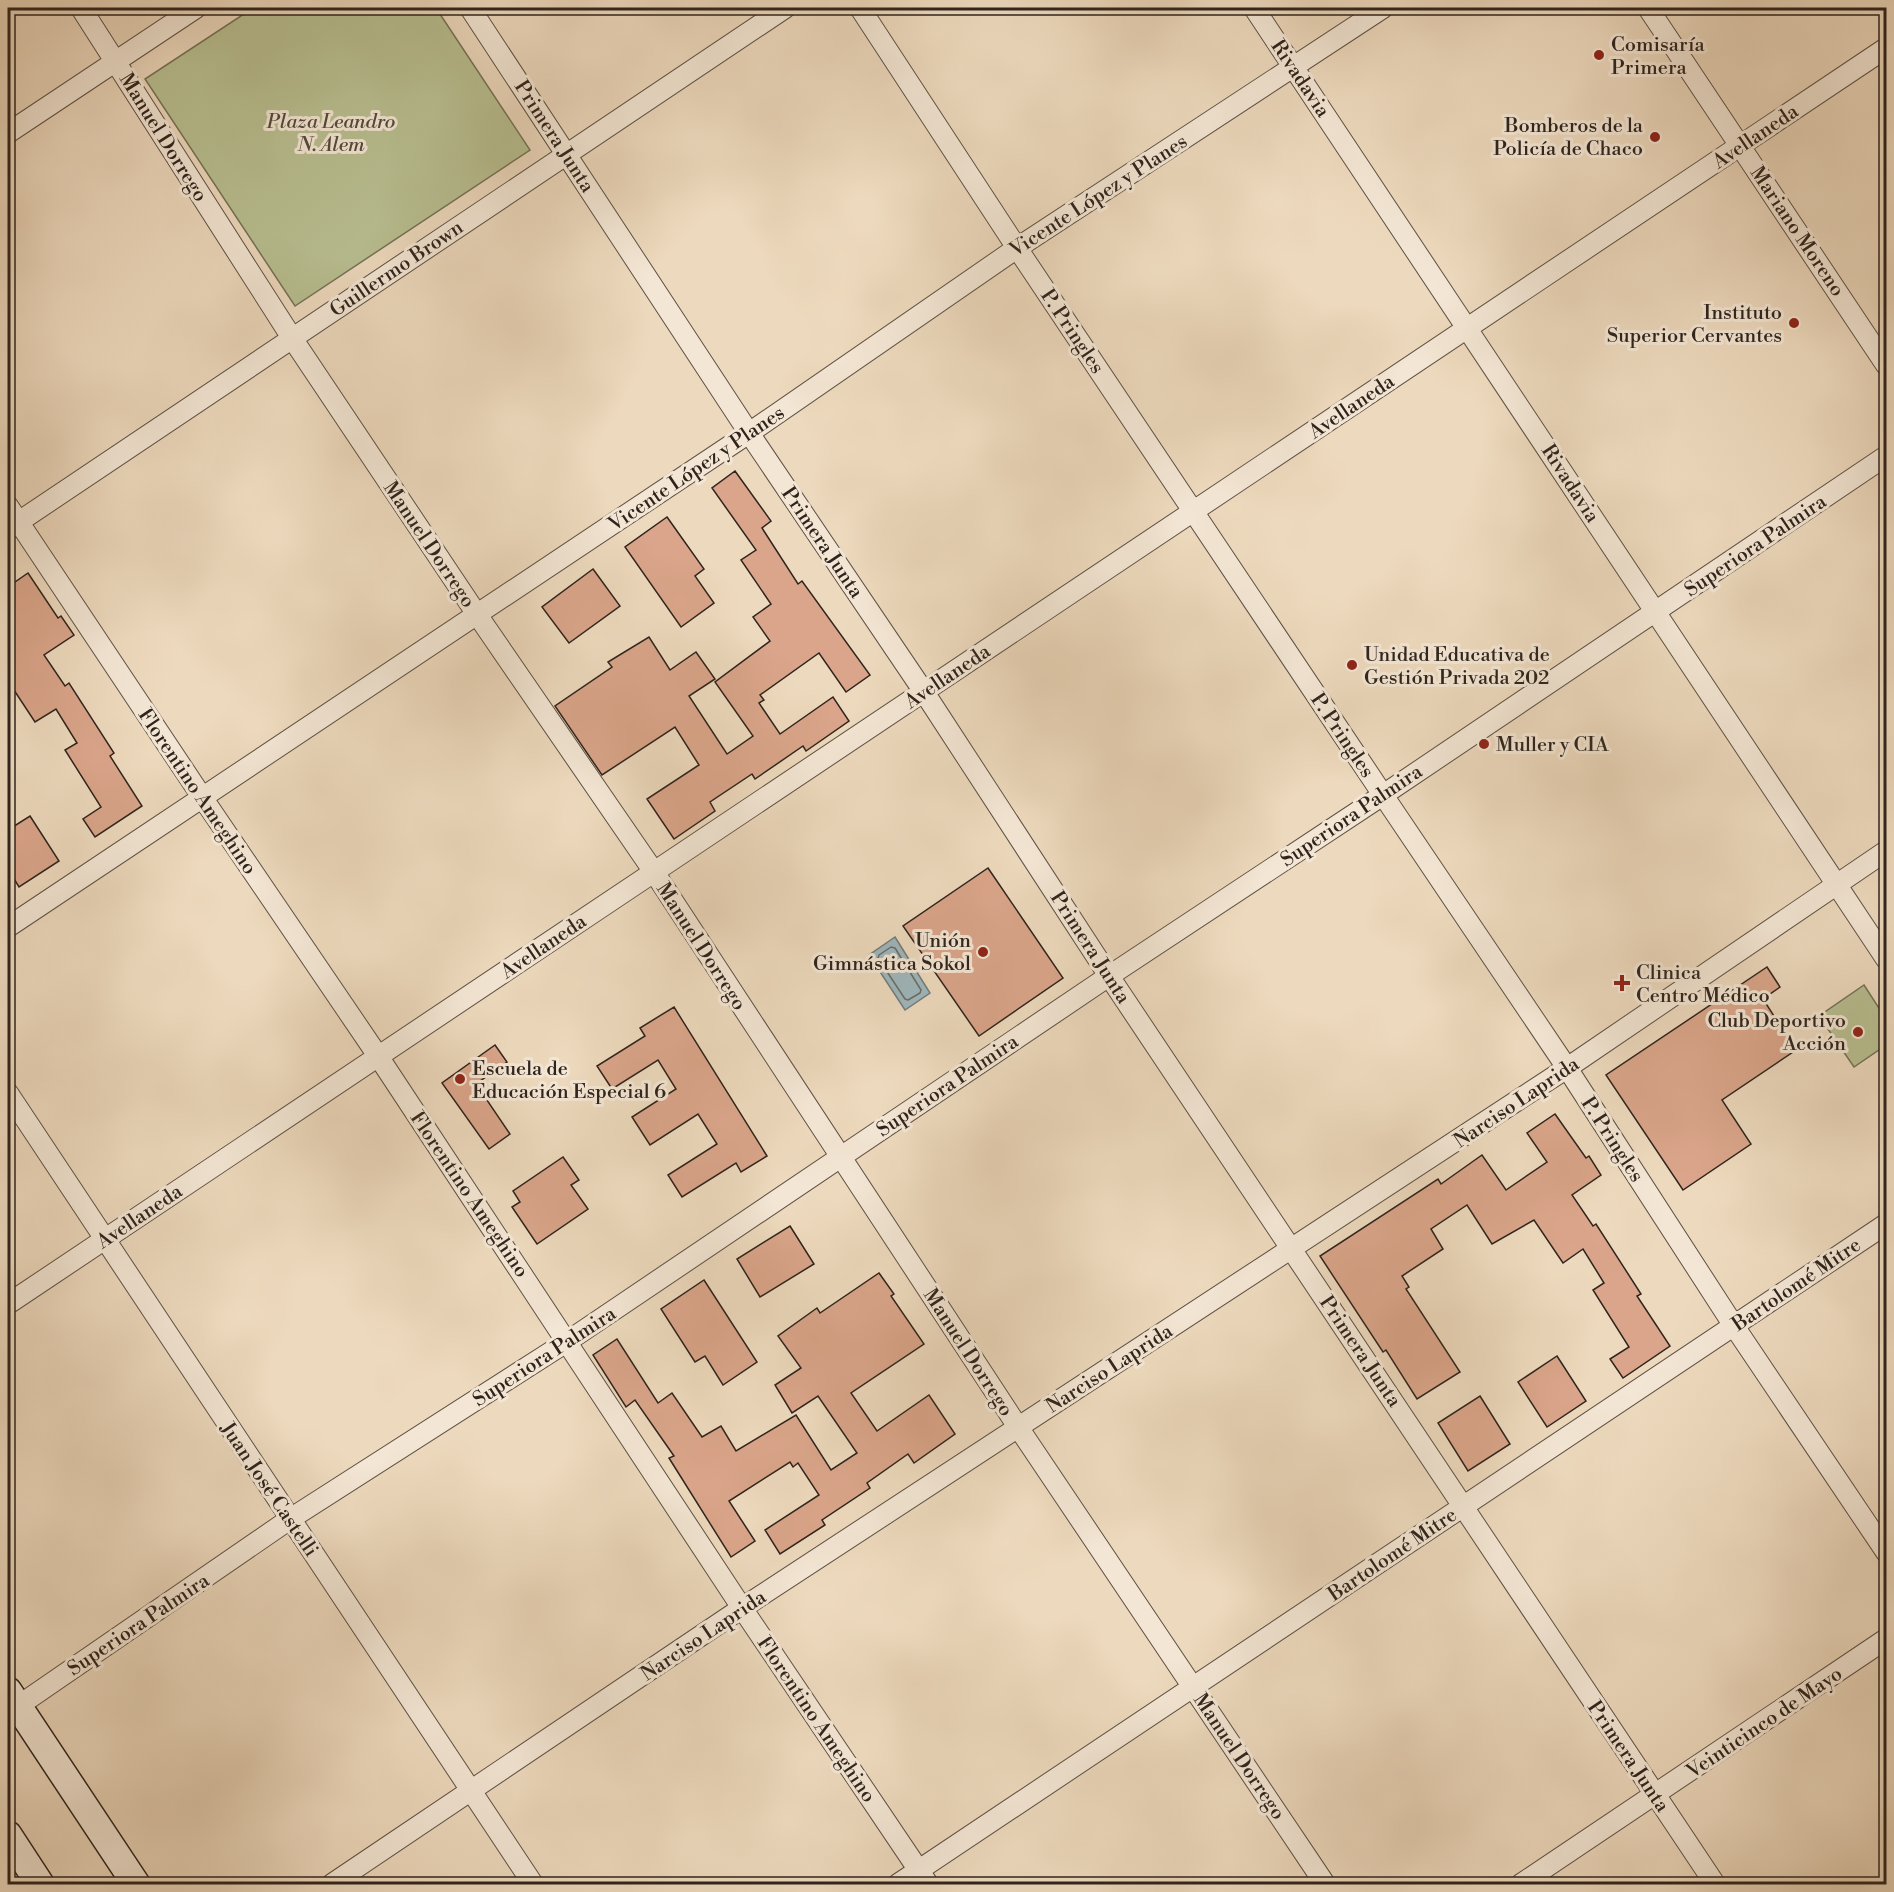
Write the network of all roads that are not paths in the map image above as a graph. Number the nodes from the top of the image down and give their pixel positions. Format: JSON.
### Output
{"nodes":[{"id":1,"x":81,"y":8,"type":"edge"},
{"id":2,"x":196,"y":8,"type":"edge"},
{"id":3,"x":470,"y":8,"type":"edge"},
{"id":4,"x":785,"y":8,"type":"edge"},
{"id":5,"x":860,"y":8,"type":"edge"},
{"id":6,"x":1254,"y":8,"type":"edge"},
{"id":7,"x":1383,"y":8,"type":"edge"},
{"id":8,"x":1648,"y":8,"type":"edge"},
{"id":9,"x":1887,"y":48,"type":"edge"},
{"id":10,"x":116,"y":61,"type":"junction"},
{"id":11,"x":1294,"y":67,"type":"junction"},
{"id":12,"x":8,"y":133,"type":"edge"},
{"id":13,"x":1741,"y":146,"type":"junction"},
{"id":14,"x":567,"y":154,"type":"junction"},
{"id":15,"x":1017,"y":248,"type":"junction"},
{"id":16,"x":1468,"y":328,"type":"junction"},
{"id":17,"x":292,"y":338,"type":"junction"},
{"id":18,"x":1887,"y":365,"type":"edge"},
{"id":19,"x":749,"y":433,"type":"junction"},
{"id":20,"x":1887,"y":456,"type":"edge"},
{"id":21,"x":1194,"y":511,"type":"junction"},
{"id":22,"x":11,"y":519,"type":"edge"},
{"id":23,"x":1655,"y":612,"type":"junction"},
{"id":24,"x":476,"y":613,"type":"junction"},
{"id":25,"x":924,"y":692,"type":"junction"},
{"id":26,"x":1383,"y":795,"type":"junction"},
{"id":27,"x":202,"y":797,"type":"junction"},
{"id":28,"x":1887,"y":851,"type":"edge"},
{"id":29,"x":654,"y":872,"type":"junction"},
{"id":30,"x":1837,"y":884,"type":"junction"},
{"id":31,"x":8,"y":927,"type":"edge"},
{"id":32,"x":1887,"y":959,"type":"edge"},
{"id":33,"x":1109,"y":976,"type":"junction"},
{"id":34,"x":378,"y":1056,"type":"junction"},
{"id":35,"x":1567,"y":1068,"type":"junction"},
{"id":36,"x":8,"y":1093,"type":"edge"},
{"id":37,"x":841,"y":1157,"type":"junction"},
{"id":38,"x":1887,"y":1224,"type":"edge"},
{"id":39,"x":105,"y":1239,"type":"junction"},
{"id":40,"x":1293,"y":1249,"type":"junction"},
{"id":41,"x":8,"y":1304,"type":"edge"},
{"id":42,"x":1734,"y":1326,"type":"junction"},
{"id":43,"x":567,"y":1341,"type":"junction"},
{"id":44,"x":1018,"y":1427,"type":"junction"},
{"id":45,"x":1464,"y":1506,"type":"junction"},
{"id":46,"x":290,"y":1519,"type":"junction"},
{"id":47,"x":1887,"y":1552,"type":"edge"},
{"id":48,"x":742,"y":1608,"type":"junction"},
{"id":49,"x":1887,"y":1639,"type":"edge"},
{"id":50,"x":1194,"y":1687,"type":"junction"},
{"id":51,"x":11,"y":1704,"type":"edge"},
{"id":52,"x":471,"y":1791,"type":"junction"},
{"id":53,"x":1655,"y":1795,"type":"junction"},
{"id":54,"x":8,"y":1835,"type":"edge"},
{"id":55,"x":923,"y":1877,"type":"edge"},
{"id":56,"x":40,"y":1884,"type":"edge"},
{"id":57,"x":136,"y":1884,"type":"edge"},
{"id":58,"x":332,"y":1884,"type":"edge"},
{"id":59,"x":533,"y":1884,"type":"edge"},
{"id":60,"x":898,"y":1884,"type":"edge"},
{"id":61,"x":1325,"y":1884,"type":"edge"},
{"id":62,"x":1521,"y":1884,"type":"edge"},
{"id":63,"x":1715,"y":1884,"type":"edge"}],
"edges":[{"from":1,"to":10,"type":"street","name":"Manuel Dorrego"},
{"from":2,"to":10,"type":"street"},
{"from":3,"to":14,"type":"street","name":"Primera Junta"},
{"from":4,"to":14,"type":"street","name":"Guillermo Brown"},
{"from":5,"to":15,"type":"street","name":"P. Pringles"},
{"from":6,"to":11,"type":"street","name":"Rivadavia"},
{"from":7,"to":11,"type":"street","name":"Vicente López y Planes"},
{"from":8,"to":13,"type":"street","name":"Mariano Moreno"},
{"from":9,"to":13,"type":"street","name":"Avellaneda"},
{"from":10,"to":12,"type":"street"},
{"from":10,"to":17,"type":"street","name":"Manuel Dorrego"},
{"from":11,"to":15,"type":"street","name":"Vicente López y Planes"},
{"from":11,"to":16,"type":"street","name":"Rivadavia"},
{"from":13,"to":16,"type":"street","name":"Avellaneda"},
{"from":13,"to":18,"type":"street","name":"Mariano Moreno"},
{"from":14,"to":17,"type":"street","name":"Guillermo Brown"},
{"from":14,"to":19,"type":"street","name":"Primera Junta"},
{"from":15,"to":19,"type":"street","name":"Vicente López y Planes"},
{"from":15,"to":21,"type":"street","name":"P. Pringles"},
{"from":16,"to":21,"type":"street","name":"Avellaneda"},
{"from":16,"to":23,"type":"street","name":"Rivadavia"},
{"from":17,"to":22,"type":"street","name":"Guillermo Brown"},
{"from":17,"to":24,"type":"street","name":"Manuel Dorrego"},
{"from":19,"to":24,"type":"street","name":"Vicente López y Planes"},
{"from":19,"to":25,"type":"street","name":"Primera Junta"},
{"from":20,"to":23,"type":"street","name":"Superiora Palmira"},
{"from":21,"to":25,"type":"street","name":"Avellaneda"},
{"from":21,"to":26,"type":"street","name":"P. Pringles"},
{"from":22,"to":27,"type":"street","name":"Florentino Ameghino"},
{"from":23,"to":26,"type":"street","name":"Superiora Palmira"},
{"from":23,"to":30,"type":"street","name":"Rivadavia"},
{"from":24,"to":27,"type":"street","name":"Vicente López y Planes"},
{"from":24,"to":29,"type":"street","name":"Manuel Dorrego"},
{"from":25,"to":29,"type":"street","name":"Avellaneda"},
{"from":25,"to":33,"type":"street","name":"Primera Junta"},
{"from":26,"to":33,"type":"street","name":"Superiora Palmira"},
{"from":26,"to":35,"type":"street","name":"P. Pringles"},
{"from":27,"to":31,"type":"street","name":"Vicente López y Planes"},
{"from":27,"to":34,"type":"street","name":"Florentino Ameghino"},
{"from":28,"to":30,"type":"street","name":"Narciso Laprida"},
{"from":29,"to":34,"type":"street","name":"Avellaneda"},
{"from":29,"to":37,"type":"street","name":"Manuel Dorrego"},
{"from":30,"to":32,"type":"street","name":"Rivadavia"},
{"from":30,"to":35,"type":"street","name":"Narciso Laprida"},
{"from":33,"to":37,"type":"street","name":"Superiora Palmira"},
{"from":33,"to":40,"type":"street","name":"Primera Junta"},
{"from":34,"to":39,"type":"street","name":"Avellaneda"},
{"from":34,"to":43,"type":"street","name":"Florentino Ameghino"},
{"from":35,"to":40,"type":"street","name":"Narciso Laprida"},
{"from":35,"to":42,"type":"street","name":"P. Pringles"},
{"from":36,"to":39,"type":"street","name":"Juan José Castelli"},
{"from":37,"to":43,"type":"street","name":"Superiora Palmira"},
{"from":37,"to":44,"type":"street","name":"Manuel Dorrego"},
{"from":38,"to":42,"type":"street","name":"Bartolomé Mitre"},
{"from":39,"to":41,"type":"street","name":"Avellaneda"},
{"from":39,"to":46,"type":"street","name":"Juan José Castelli"},
{"from":40,"to":44,"type":"street","name":"Narciso Laprida"},
{"from":40,"to":45,"type":"street","name":"Primera Junta"},
{"from":42,"to":45,"type":"street","name":"Bartolomé Mitre"},
{"from":42,"to":47,"type":"street","name":"P. Pringles"},
{"from":43,"to":46,"type":"street","name":"Superiora Palmira"},
{"from":43,"to":48,"type":"street","name":"Florentino Ameghino"},
{"from":44,"to":48,"type":"street","name":"Narciso Laprida"},
{"from":44,"to":50,"type":"street","name":"Manuel Dorrego"},
{"from":45,"to":50,"type":"street","name":"Bartolomé Mitre"},
{"from":45,"to":53,"type":"street","name":"Primera Junta"},
{"from":46,"to":51,"type":"street","name":"Superiora Palmira"},
{"from":46,"to":52,"type":"street","name":"Juan José Castelli"},
{"from":48,"to":52,"type":"street","name":"Narciso Laprida"},
{"from":48,"to":55,"type":"street","name":"Florentino Ameghino"},
{"from":49,"to":53,"type":"street","name":"Veinticinco de Mayo"},
{"from":50,"to":55,"type":"street","name":"Bartolomé Mitre"},
{"from":50,"to":61,"type":"street","name":"Manuel Dorrego"},
{"from":51,"to":57,"type":"main road"},
{"from":52,"to":58,"type":"street","name":"Narciso Laprida"},
{"from":52,"to":59,"type":"street","name":"Juan José Castelli"},
{"from":53,"to":62,"type":"street","name":"Veinticinco de Mayo"},
{"from":53,"to":63,"type":"street","name":"Primera Junta"},
{"from":54,"to":56,"type":"main road"},
{"from":55,"to":60,"type":"street","name":"Bartolomé Mitre"}]}
